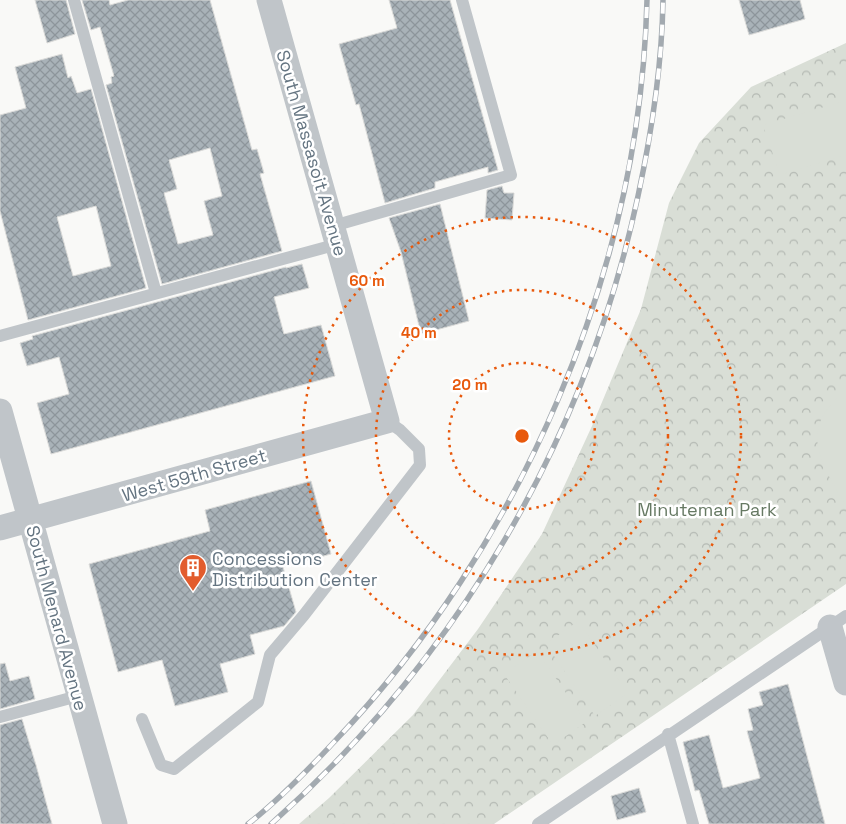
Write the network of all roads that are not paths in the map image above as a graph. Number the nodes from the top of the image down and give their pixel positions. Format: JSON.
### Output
{"nodes":[{"id":1,"x":74,"y":0,"type":"edge"},
{"id":2,"x":269,"y":0,"type":"edge"},
{"id":3,"x":462,"y":0,"type":"edge"},
{"id":4,"x":335,"y":235,"type":"junction"},
{"id":5,"x":156,"y":293,"type":"junction"},
{"id":6,"x":0,"y":336,"type":"edge"},
{"id":7,"x":0,"y":411,"type":"edge"},
{"id":8,"x":387,"y":421,"type":"junction"},
{"id":9,"x":31,"y":520,"type":"junction"},
{"id":10,"x":0,"y":528,"type":"edge"},
{"id":11,"x":838,"y":621,"type":"edge"},
{"id":12,"x":846,"y":683,"type":"edge"},
{"id":13,"x":78,"y":696,"type":"junction"},
{"id":14,"x":0,"y":717,"type":"edge"},
{"id":15,"x":142,"y":719,"type":"dead end"},
{"id":16,"x":668,"y":734,"type":"junction"},
{"id":17,"x":114,"y":824,"type":"edge"},
{"id":18,"x":538,"y":824,"type":"edge"},
{"id":19,"x":693,"y":824,"type":"edge"}],
"edges":[{"from":1,"to":5,"type":"lane"},
{"from":2,"to":4,"type":"street","name":"South Massasoit Avenue"},
{"from":3,"to":4,"type":"lane"},
{"from":4,"to":5,"type":"lane"},
{"from":4,"to":8,"type":"street","name":"South Massasoit Avenue"},
{"from":5,"to":6,"type":"lane"},
{"from":7,"to":9,"type":"street","name":"South Menard Avenue"},
{"from":8,"to":9,"type":"street","name":"West 59th Street"},
{"from":8,"to":15,"type":"lane"},
{"from":9,"to":10,"type":"street","name":"West 59th Street"},
{"from":9,"to":13,"type":"street","name":"South Menard Avenue"},
{"from":11,"to":12,"type":"street"},
{"from":11,"to":16,"type":"lane"},
{"from":13,"to":14,"type":"lane"},
{"from":13,"to":17,"type":"street","name":"South Menard Avenue"},
{"from":16,"to":18,"type":"lane"},
{"from":16,"to":19,"type":"lane"}]}
